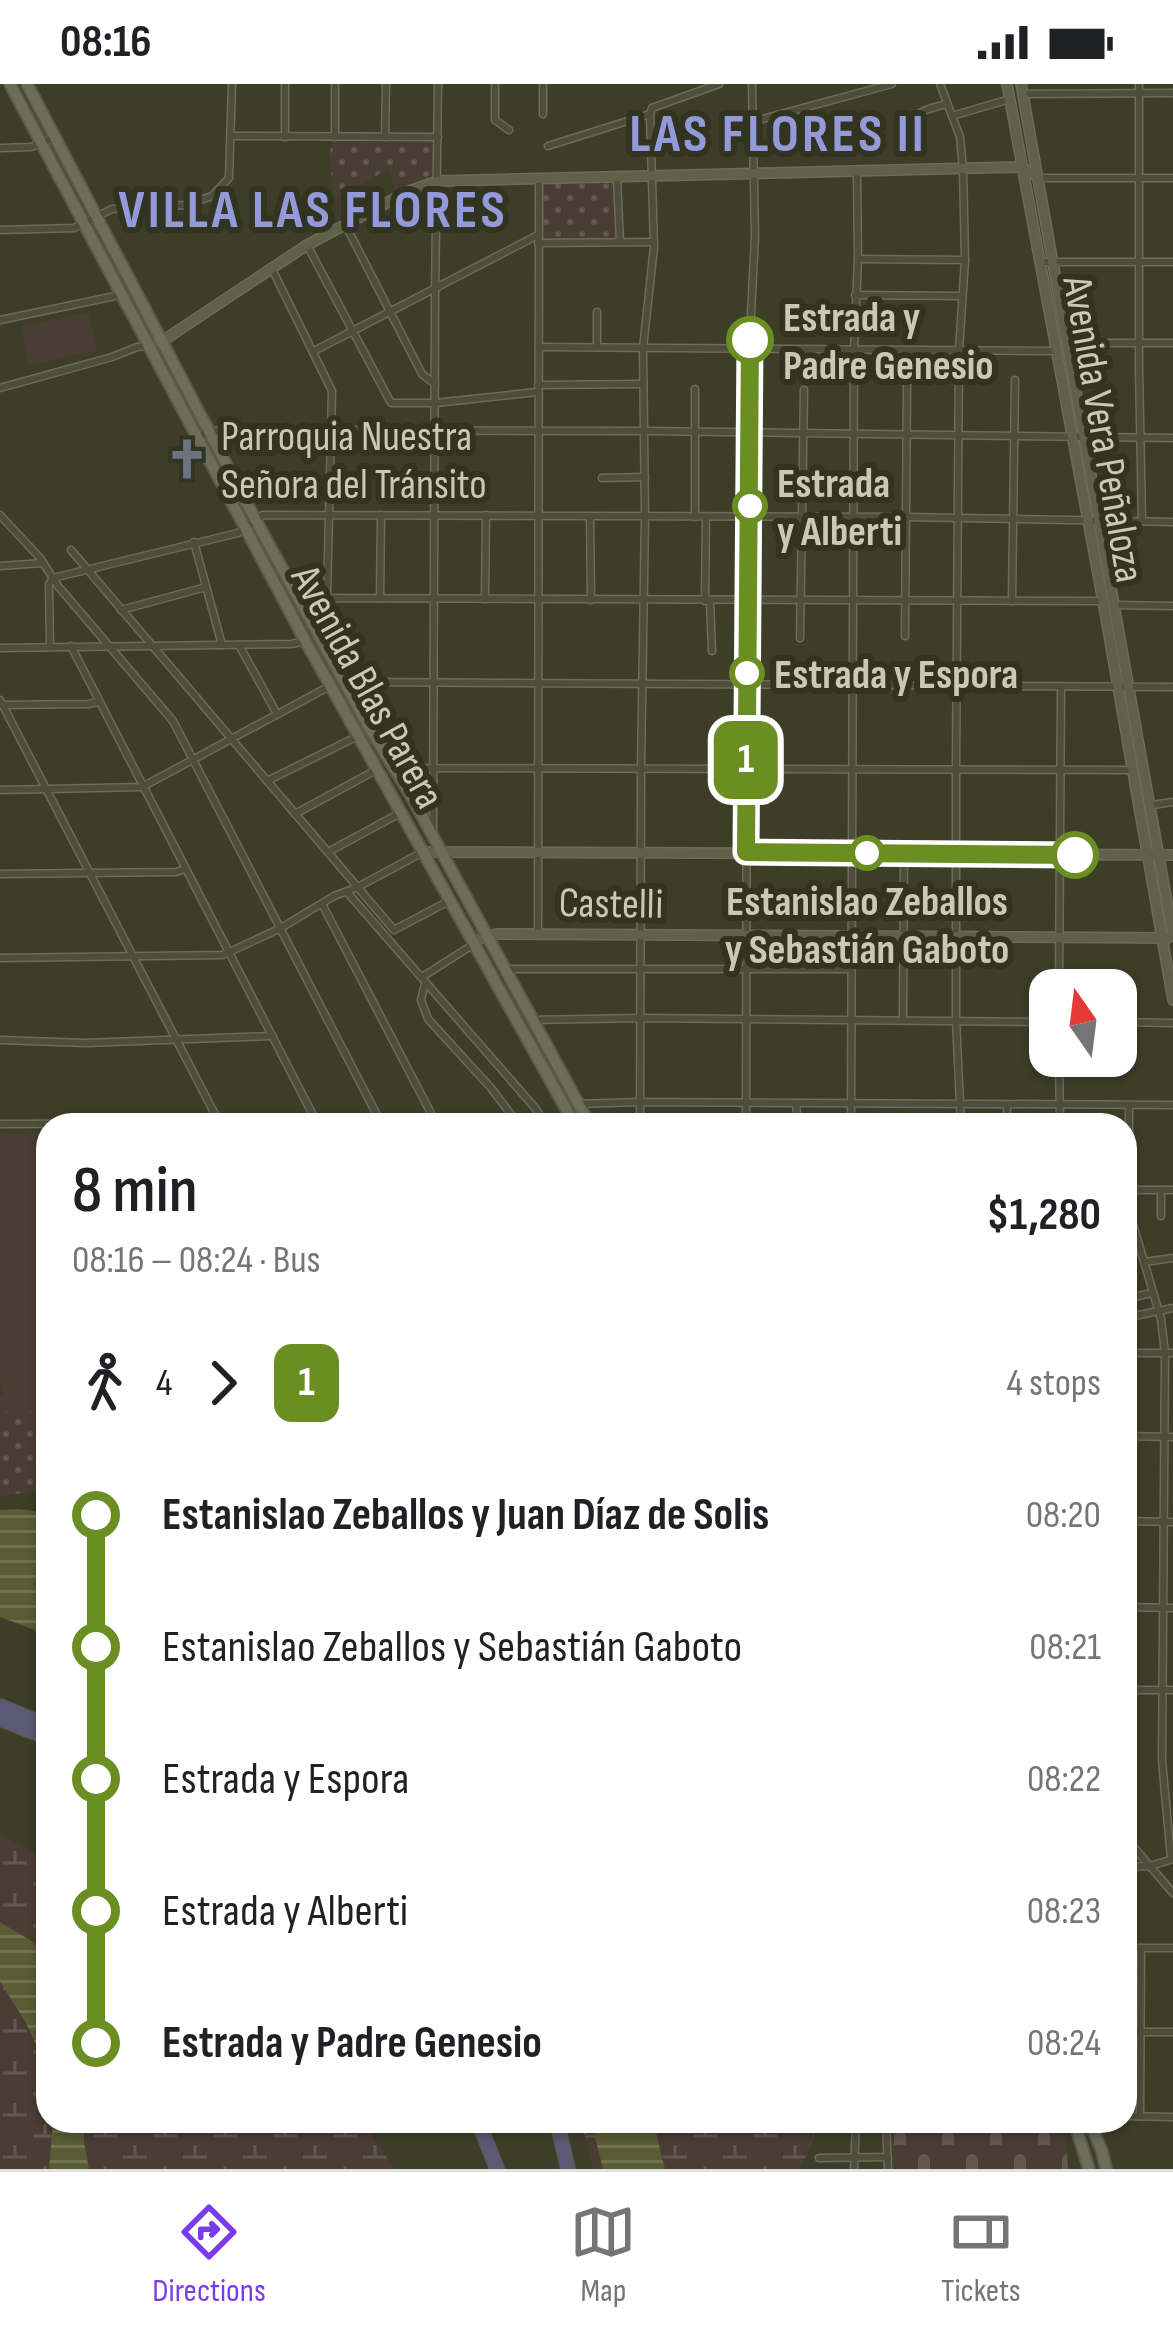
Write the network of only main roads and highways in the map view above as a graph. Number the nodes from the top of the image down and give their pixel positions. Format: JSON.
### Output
{"nodes":[{"id":1,"x":10,"y":84,"type":"edge"},
{"id":2,"x":27,"y":84,"type":"edge"},
{"id":3,"x":1007,"y":84,"type":"edge"},
{"id":4,"x":1022,"y":89,"type":"edge"},
{"id":5,"x":1022,"y":167,"type":"junction"},
{"id":6,"x":1039,"y":178,"type":"junction"},
{"id":7,"x":154,"y":344,"type":"junction"},
{"id":8,"x":1079,"y":437,"type":"junction"},
{"id":9,"x":1094,"y":520,"type":"junction"},
{"id":10,"x":1124,"y":686,"type":"junction"},
{"id":11,"x":439,"y":851,"type":"junction"},
{"id":12,"x":423,"y":852,"type":"junction"},
{"id":13,"x":1147,"y":855,"type":"junction"},
{"id":14,"x":1160,"y":855,"type":"junction"},
{"id":15,"x":1173,"y":855,"type":"edge"},
{"id":16,"x":487,"y":936,"type":"junction"},
{"id":17,"x":1169,"y":937,"type":"edge"},
{"id":18,"x":474,"y":944,"type":"junction"},
{"id":19,"x":1173,"y":1000,"type":"edge"},
{"id":20,"x":576,"y":1113,"type":"edge"},
{"id":21,"x":577,"y":1113,"type":"edge"},
{"id":22,"x":1,"y":1710,"type":"edge"},
{"id":23,"x":36,"y":1720,"type":"edge"},
{"id":24,"x":36,"y":1731,"type":"edge"},
{"id":25,"x":483,"y":2133,"type":"edge"},
{"id":26,"x":560,"y":2133,"type":"edge"},
{"id":27,"x":1078,"y":2133,"type":"edge"},
{"id":28,"x":1094,"y":2133,"type":"edge"},
{"id":29,"x":497,"y":2169,"type":"edge"},
{"id":30,"x":568,"y":2169,"type":"edge"},
{"id":31,"x":1088,"y":2169,"type":"edge"},
{"id":32,"x":1107,"y":2169,"type":"edge"}],
"edges":[{"from":1,"to":7,"type":"main road","name":"Avenida Blas Parera"},
{"from":2,"to":7,"type":"main road","name":"Avenida Blas Parera"},
{"from":3,"to":5,"type":"main road","name":"Avenida Vera Peñaloza"},
{"from":4,"to":6,"type":"main road","name":"Avenida Vera Peñaloza"},
{"from":5,"to":6,"type":"main road"},
{"from":5,"to":7,"type":"main road"},
{"from":5,"to":8,"type":"main road","name":"Avenida Vera Peñaloza"},
{"from":6,"to":8,"type":"main road","name":"Avenida Vera Peñaloza"},
{"from":7,"to":11,"type":"main road","name":"Avenida Blas Parera"},
{"from":7,"to":12,"type":"main road","name":"Avenida Blas Parera"},
{"from":8,"to":9,"type":"main road","name":"Avenida Vera Peñaloza"},
{"from":9,"to":10,"type":"main road","name":"Avenida Vera Peñaloza"},
{"from":9,"to":10,"type":"main road","name":"Avenida Vera Peñaloza"},
{"from":10,"to":13,"type":"main road","name":"Avenida Vera Peñaloza"},
{"from":10,"to":14,"type":"main road","name":"Avenida Vera Peñaloza"},
{"from":11,"to":12,"type":"main road"},
{"from":11,"to":13,"type":"main road"},
{"from":11,"to":16,"type":"main road","name":"Avenida Blas Parera"},
{"from":12,"to":18,"type":"main road","name":"Avenida Blas Parera"},
{"from":13,"to":14,"type":"main road"},
{"from":13,"to":17,"type":"main road","name":"Avenida Vera Peñaloza"},
{"from":14,"to":15,"type":"main road"},
{"from":14,"to":17,"type":"main road","name":"Avenida Vera Peñaloza"},
{"from":16,"to":17,"type":"main road","name":"Castelli"},
{"from":16,"to":18,"type":"main road","name":"Castelli"},
{"from":16,"to":21,"type":"main road","name":"Avenida Blas Parera"},
{"from":17,"to":19,"type":"main road","name":"Avenida Vera Peñaloza"},
{"from":18,"to":20,"type":"main road","name":"Avenida Blas Parera"},
{"from":22,"to":23,"type":"highway"},
{"from":22,"to":24,"type":"highway"},
{"from":25,"to":29,"type":"highway"},
{"from":26,"to":30,"type":"highway"},
{"from":27,"to":31,"type":"main road"},
{"from":28,"to":32,"type":"main road"}]}
